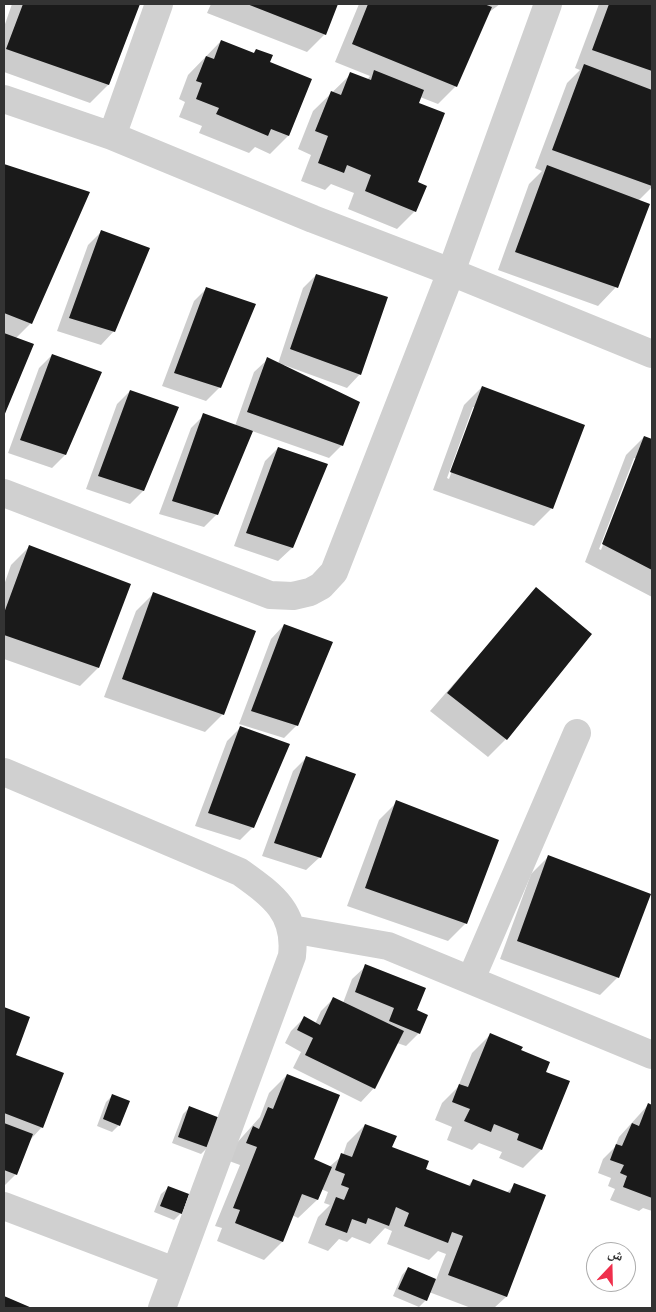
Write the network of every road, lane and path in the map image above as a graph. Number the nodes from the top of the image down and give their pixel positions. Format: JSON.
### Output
{"nodes":[{"id":1,"x":159,"y":4,"type":"edge"},
{"id":2,"x":548,"y":4,"type":"edge"},
{"id":3,"x":4,"y":99,"type":"edge"},
{"id":4,"x":112,"y":136,"type":"junction"},
{"id":5,"x":451,"y":272,"type":"junction"},
{"id":6,"x":652,"y":354,"type":"edge"},
{"id":7,"x":4,"y":492,"type":"edge"},
{"id":8,"x":577,"y":733,"type":"dead end"},
{"id":9,"x":4,"y":772,"type":"edge"},
{"id":10,"x":291,"y":929,"type":"junction"},
{"id":11,"x":471,"y":979,"type":"junction"},
{"id":12,"x":652,"y":1056,"type":"edge"},
{"id":13,"x":4,"y":1206,"type":"edge"},
{"id":14,"x":175,"y":1271,"type":"junction"},
{"id":15,"x":162,"y":1308,"type":"edge"}],
"edges":[{"from":1,"to":4,"type":"street"},
{"from":2,"to":5,"type":"street"},
{"from":3,"to":4,"type":"street"},
{"from":4,"to":5,"type":"street"},
{"from":5,"to":6,"type":"street"},
{"from":5,"to":7,"type":"street"},
{"from":8,"to":11,"type":"street"},
{"from":9,"to":10,"type":"street"},
{"from":10,"to":11,"type":"street"},
{"from":10,"to":14,"type":"street"},
{"from":11,"to":12,"type":"street"},
{"from":13,"to":14,"type":"street"},
{"from":14,"to":15,"type":"street"}]}
